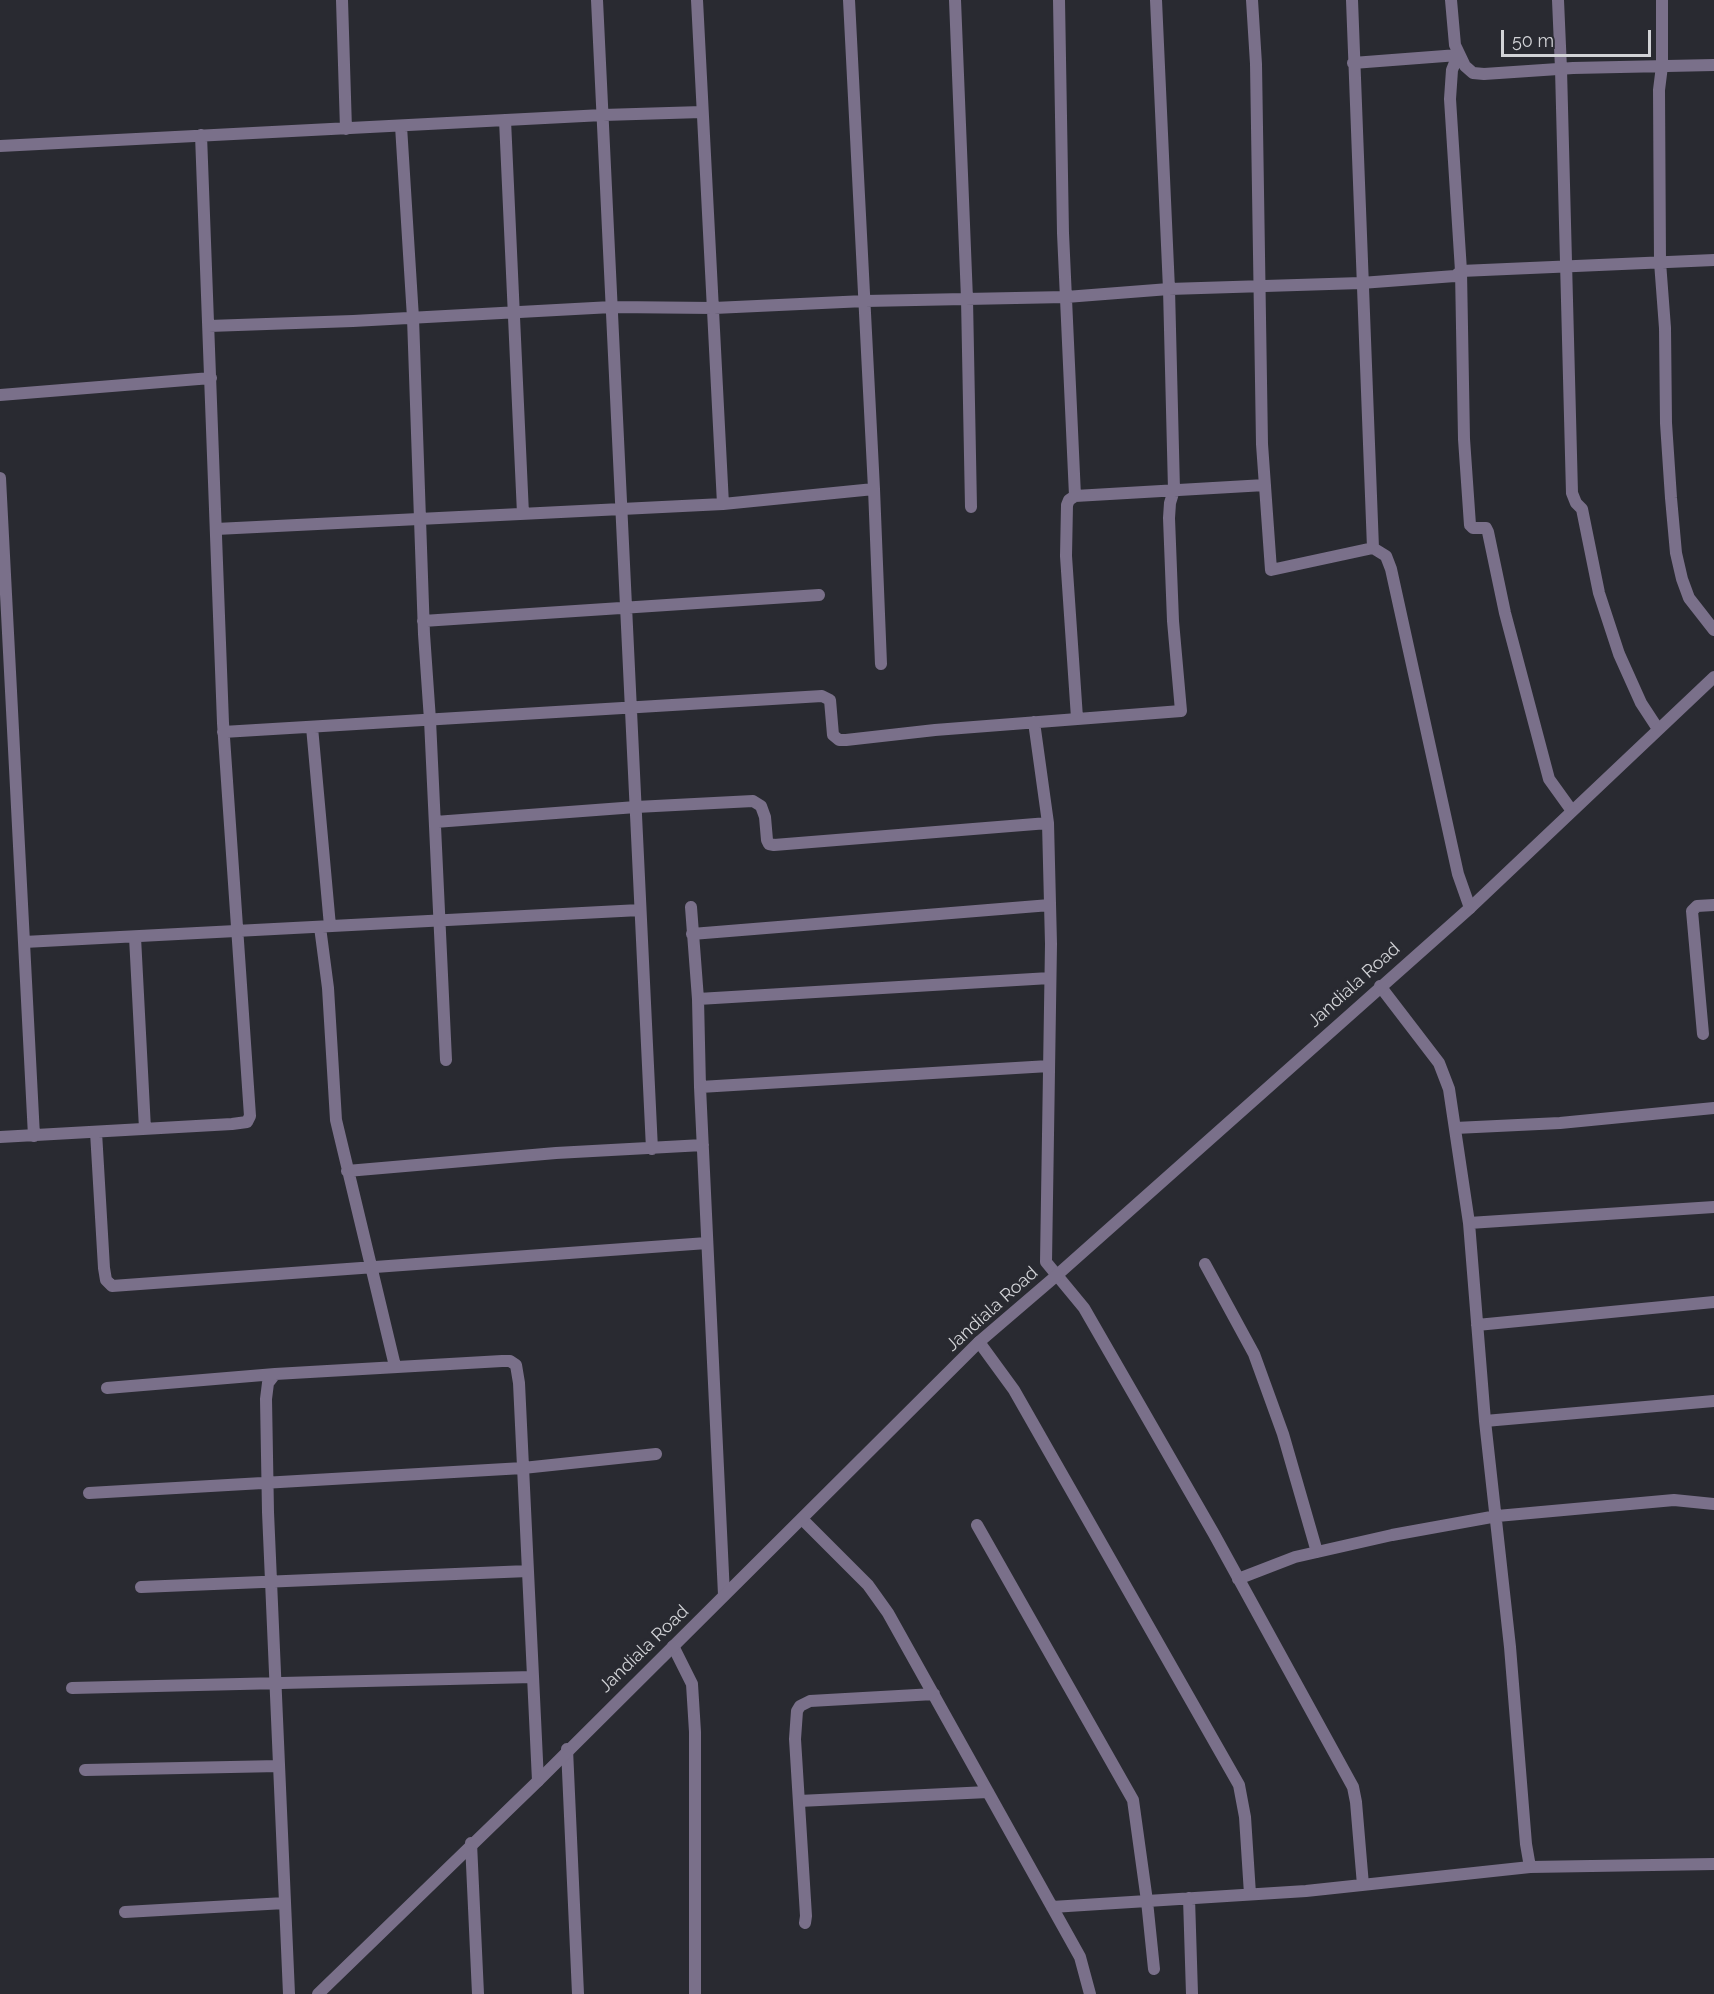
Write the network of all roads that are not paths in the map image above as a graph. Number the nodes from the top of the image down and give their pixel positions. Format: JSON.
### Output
{"nodes":[{"id":1,"x":342,"y":0,"type":"edge"},
{"id":2,"x":597,"y":0,"type":"edge"},
{"id":3,"x":697,"y":0,"type":"edge"},
{"id":4,"x":849,"y":0,"type":"edge"},
{"id":5,"x":955,"y":0,"type":"edge"},
{"id":6,"x":1059,"y":0,"type":"edge"},
{"id":7,"x":1155,"y":0,"type":"edge"},
{"id":8,"x":1252,"y":0,"type":"edge"},
{"id":9,"x":1352,"y":0,"type":"edge"},
{"id":10,"x":1451,"y":0,"type":"edge"},
{"id":11,"x":1558,"y":0,"type":"edge"},
{"id":12,"x":1662,"y":0,"type":"edge"},
{"id":13,"x":1458,"y":55,"type":"junction"},
{"id":14,"x":1353,"y":63,"type":"junction"},
{"id":15,"x":1714,"y":65,"type":"edge"},
{"id":16,"x":1662,"y":66,"type":"junction"},
{"id":17,"x":1561,"y":69,"type":"junction"},
{"id":18,"x":702,"y":112,"type":"junction"},
{"id":19,"x":603,"y":115,"type":"junction"},
{"id":20,"x":505,"y":120,"type":"junction"},
{"id":21,"x":402,"y":126,"type":"junction"},
{"id":22,"x":346,"y":129,"type":"junction"},
{"id":23,"x":201,"y":135,"type":"junction"},
{"id":24,"x":0,"y":146,"type":"edge"},
{"id":25,"x":1714,"y":260,"type":"edge"},
{"id":26,"x":1660,"y":262,"type":"junction"},
{"id":27,"x":1566,"y":266,"type":"junction"},
{"id":28,"x":1461,"y":271,"type":"junction"},
{"id":29,"x":1361,"y":282,"type":"junction"},
{"id":30,"x":1260,"y":286,"type":"junction"},
{"id":31,"x":1169,"y":289,"type":"junction"},
{"id":32,"x":1066,"y":297,"type":"junction"},
{"id":33,"x":967,"y":298,"type":"junction"},
{"id":34,"x":865,"y":301,"type":"junction"},
{"id":35,"x":612,"y":308,"type":"junction"},
{"id":36,"x":714,"y":308,"type":"junction"},
{"id":37,"x":512,"y":313,"type":"junction"},
{"id":38,"x":413,"y":318,"type":"junction"},
{"id":39,"x":209,"y":326,"type":"junction"},
{"id":40,"x":211,"y":378,"type":"junction"},
{"id":41,"x":0,"y":395,"type":"edge"},
{"id":42,"x":0,"y":477,"type":"edge"},
{"id":43,"x":1265,"y":485,"type":"junction"},
{"id":44,"x":874,"y":489,"type":"junction"},
{"id":45,"x":1174,"y":490,"type":"junction"},
{"id":46,"x":1075,"y":496,"type":"junction"},
{"id":47,"x":723,"y":504,"type":"junction"},
{"id":48,"x":970,"y":507,"type":"dead end"},
{"id":49,"x":622,"y":510,"type":"junction"},
{"id":50,"x":523,"y":514,"type":"junction"},
{"id":51,"x":421,"y":519,"type":"junction"},
{"id":52,"x":216,"y":529,"type":"junction"},
{"id":53,"x":1372,"y":548,"type":"junction"},
{"id":54,"x":819,"y":595,"type":"dead end"},
{"id":55,"x":627,"y":608,"type":"junction"},
{"id":56,"x":423,"y":621,"type":"junction"},
{"id":57,"x":1714,"y":630,"type":"edge"},
{"id":58,"x":881,"y":664,"type":"dead end"},
{"id":59,"x":1714,"y":677,"type":"edge"},
{"id":60,"x":632,"y":708,"type":"junction"},
{"id":61,"x":1077,"y":718,"type":"junction"},
{"id":62,"x":430,"y":720,"type":"junction"},
{"id":63,"x":1034,"y":722,"type":"junction"},
{"id":64,"x":312,"y":727,"type":"junction"},
{"id":65,"x":1658,"y":729,"type":"junction"},
{"id":66,"x":223,"y":732,"type":"junction"},
{"id":67,"x":636,"y":807,"type":"junction"},
{"id":68,"x":1572,"y":811,"type":"junction"},
{"id":69,"x":435,"y":822,"type":"junction"},
{"id":70,"x":1048,"y":823,"type":"junction"},
{"id":71,"x":1714,"y":904,"type":"edge"},
{"id":72,"x":1050,"y":905,"type":"junction"},
{"id":73,"x":691,"y":907,"type":"dead end"},
{"id":74,"x":1470,"y":908,"type":"junction"},
{"id":75,"x":640,"y":910,"type":"junction"},
{"id":76,"x":439,"y":921,"type":"junction"},
{"id":77,"x":325,"y":927,"type":"junction"},
{"id":78,"x":238,"y":931,"type":"junction"},
{"id":79,"x":692,"y":934,"type":"junction"},
{"id":80,"x":135,"y":937,"type":"junction"},
{"id":81,"x":24,"y":942,"type":"junction"},
{"id":82,"x":1050,"y":978,"type":"junction"},
{"id":83,"x":1380,"y":986,"type":"junction"},
{"id":84,"x":698,"y":999,"type":"junction"},
{"id":85,"x":1704,"y":1034,"type":"dead end"},
{"id":86,"x":446,"y":1060,"type":"dead end"},
{"id":87,"x":1049,"y":1066,"type":"junction"},
{"id":88,"x":700,"y":1087,"type":"junction"},
{"id":89,"x":1714,"y":1108,"type":"edge"},
{"id":90,"x":1455,"y":1128,"type":"junction"},
{"id":91,"x":145,"y":1129,"type":"junction"},
{"id":92,"x":96,"y":1132,"type":"junction"},
{"id":93,"x":34,"y":1136,"type":"junction"},
{"id":94,"x":0,"y":1137,"type":"edge"},
{"id":95,"x":703,"y":1145,"type":"junction"},
{"id":96,"x":652,"y":1149,"type":"junction"},
{"id":97,"x":347,"y":1171,"type":"junction"},
{"id":98,"x":1714,"y":1207,"type":"edge"},
{"id":99,"x":1469,"y":1223,"type":"junction"},
{"id":100,"x":707,"y":1243,"type":"junction"},
{"id":101,"x":1205,"y":1264,"type":"dead end"},
{"id":102,"x":370,"y":1267,"type":"junction"},
{"id":103,"x":1056,"y":1276,"type":"junction"},
{"id":104,"x":1714,"y":1302,"type":"edge"},
{"id":105,"x":1477,"y":1325,"type":"junction"},
{"id":106,"x":979,"y":1342,"type":"junction"},
{"id":107,"x":395,"y":1366,"type":"junction"},
{"id":108,"x":275,"y":1374,"type":"junction"},
{"id":109,"x":108,"y":1388,"type":"dead end"},
{"id":110,"x":1714,"y":1401,"type":"edge"},
{"id":111,"x":1485,"y":1421,"type":"junction"},
{"id":112,"x":656,"y":1454,"type":"dead end"},
{"id":113,"x":523,"y":1468,"type":"junction"},
{"id":114,"x":268,"y":1483,"type":"junction"},
{"id":115,"x":89,"y":1493,"type":"dead end"},
{"id":116,"x":1714,"y":1504,"type":"edge"},
{"id":117,"x":1497,"y":1516,"type":"junction"},
{"id":118,"x":802,"y":1519,"type":"junction"},
{"id":119,"x":977,"y":1525,"type":"dead end"},
{"id":120,"x":1317,"y":1552,"type":"junction"},
{"id":121,"x":528,"y":1571,"type":"junction"},
{"id":122,"x":1238,"y":1579,"type":"junction"},
{"id":123,"x":271,"y":1582,"type":"junction"},
{"id":124,"x":141,"y":1587,"type":"dead end"},
{"id":125,"x":724,"y":1595,"type":"junction"},
{"id":126,"x":673,"y":1646,"type":"junction"},
{"id":127,"x":533,"y":1677,"type":"junction"},
{"id":128,"x":275,"y":1683,"type":"junction"},
{"id":129,"x":72,"y":1688,"type":"dead end"},
{"id":130,"x":934,"y":1694,"type":"junction"},
{"id":131,"x":567,"y":1749,"type":"junction"},
{"id":132,"x":279,"y":1766,"type":"junction"},
{"id":133,"x":85,"y":1770,"type":"dead end"},
{"id":134,"x":537,"y":1781,"type":"junction"},
{"id":135,"x":988,"y":1792,"type":"junction"},
{"id":136,"x":799,"y":1801,"type":"junction"},
{"id":137,"x":471,"y":1843,"type":"junction"},
{"id":138,"x":1714,"y":1864,"type":"edge"},
{"id":139,"x":1530,"y":1867,"type":"junction"},
{"id":140,"x":1364,"y":1885,"type":"junction"},
{"id":141,"x":1251,"y":1894,"type":"junction"},
{"id":142,"x":1189,"y":1898,"type":"junction"},
{"id":143,"x":1148,"y":1901,"type":"junction"},
{"id":144,"x":285,"y":1903,"type":"junction"},
{"id":145,"x":1052,"y":1907,"type":"junction"},
{"id":146,"x":125,"y":1912,"type":"dead end"},
{"id":147,"x":805,"y":1923,"type":"dead end"},
{"id":148,"x":1154,"y":1969,"type":"dead end"},
{"id":149,"x":289,"y":1994,"type":"edge"},
{"id":150,"x":318,"y":1994,"type":"edge"},
{"id":151,"x":478,"y":1994,"type":"edge"},
{"id":152,"x":578,"y":1994,"type":"edge"},
{"id":153,"x":695,"y":1994,"type":"edge"},
{"id":154,"x":1090,"y":1994,"type":"edge"},
{"id":155,"x":1192,"y":1994,"type":"edge"}],
"edges":[{"from":1,"to":22,"type":"street"},
{"from":2,"to":19,"type":"street"},
{"from":3,"to":18,"type":"street"},
{"from":4,"to":34,"type":"street"},
{"from":5,"to":33,"type":"street"},
{"from":6,"to":32,"type":"street"},
{"from":7,"to":31,"type":"street"},
{"from":8,"to":30,"type":"street"},
{"from":9,"to":14,"type":"street"},
{"from":10,"to":13,"type":"street"},
{"from":11,"to":17,"type":"street"},
{"from":12,"to":16,"type":"street"},
{"from":13,"to":14,"type":"street"},
{"from":13,"to":17,"type":"street"},
{"from":13,"to":28,"type":"street"},
{"from":14,"to":29,"type":"street"},
{"from":15,"to":16,"type":"street"},
{"from":16,"to":17,"type":"street"},
{"from":16,"to":26,"type":"street"},
{"from":17,"to":27,"type":"street"},
{"from":18,"to":19,"type":"street"},
{"from":18,"to":36,"type":"street"},
{"from":19,"to":20,"type":"street"},
{"from":19,"to":35,"type":"street"},
{"from":20,"to":21,"type":"street"},
{"from":20,"to":37,"type":"street"},
{"from":21,"to":22,"type":"street"},
{"from":21,"to":38,"type":"street"},
{"from":22,"to":23,"type":"street"},
{"from":23,"to":24,"type":"street"},
{"from":23,"to":39,"type":"street"},
{"from":25,"to":26,"type":"street"},
{"from":26,"to":27,"type":"street"},
{"from":26,"to":57,"type":"street"},
{"from":27,"to":28,"type":"street"},
{"from":27,"to":65,"type":"street"},
{"from":28,"to":29,"type":"street"},
{"from":28,"to":68,"type":"street"},
{"from":29,"to":30,"type":"street"},
{"from":29,"to":53,"type":"street"},
{"from":30,"to":31,"type":"street"},
{"from":30,"to":43,"type":"street"},
{"from":31,"to":32,"type":"street"},
{"from":31,"to":45,"type":"street"},
{"from":32,"to":33,"type":"street"},
{"from":32,"to":46,"type":"street"},
{"from":33,"to":34,"type":"street"},
{"from":33,"to":48,"type":"street"},
{"from":34,"to":36,"type":"street"},
{"from":34,"to":44,"type":"street"},
{"from":35,"to":36,"type":"street"},
{"from":35,"to":37,"type":"street"},
{"from":35,"to":49,"type":"street"},
{"from":36,"to":47,"type":"street"},
{"from":37,"to":38,"type":"street"},
{"from":37,"to":50,"type":"street"},
{"from":38,"to":39,"type":"street"},
{"from":38,"to":51,"type":"street"},
{"from":39,"to":40,"type":"street"},
{"from":40,"to":41,"type":"street"},
{"from":40,"to":52,"type":"street"},
{"from":42,"to":81,"type":"street"},
{"from":43,"to":45,"type":"street"},
{"from":43,"to":53,"type":"street"},
{"from":44,"to":47,"type":"street"},
{"from":44,"to":58,"type":"street"},
{"from":45,"to":46,"type":"street"},
{"from":45,"to":61,"type":"street"},
{"from":46,"to":61,"type":"street"},
{"from":47,"to":49,"type":"street"},
{"from":49,"to":50,"type":"street"},
{"from":49,"to":55,"type":"street"},
{"from":50,"to":51,"type":"street"},
{"from":51,"to":52,"type":"street"},
{"from":51,"to":56,"type":"street"},
{"from":52,"to":66,"type":"street"},
{"from":53,"to":74,"type":"street"},
{"from":54,"to":55,"type":"street"},
{"from":55,"to":56,"type":"street"},
{"from":55,"to":60,"type":"street"},
{"from":56,"to":62,"type":"street"},
{"from":59,"to":65,"type":"street","name":"Jandiala Road"},
{"from":60,"to":62,"type":"street"},
{"from":60,"to":63,"type":"street"},
{"from":60,"to":67,"type":"street"},
{"from":61,"to":63,"type":"street"},
{"from":62,"to":64,"type":"street"},
{"from":62,"to":69,"type":"street"},
{"from":63,"to":70,"type":"street"},
{"from":64,"to":66,"type":"street"},
{"from":64,"to":77,"type":"street"},
{"from":65,"to":68,"type":"street","name":"Jandiala Road"},
{"from":66,"to":78,"type":"street"},
{"from":67,"to":69,"type":"street"},
{"from":67,"to":70,"type":"street"},
{"from":67,"to":75,"type":"street"},
{"from":68,"to":74,"type":"street","name":"Jandiala Road"},
{"from":69,"to":76,"type":"street"},
{"from":70,"to":72,"type":"street"},
{"from":71,"to":85,"type":"street"},
{"from":72,"to":79,"type":"street"},
{"from":72,"to":82,"type":"street"},
{"from":73,"to":79,"type":"street"},
{"from":74,"to":83,"type":"street","name":"Jandiala Road"},
{"from":75,"to":76,"type":"street"},
{"from":75,"to":96,"type":"street"},
{"from":76,"to":77,"type":"street"},
{"from":76,"to":86,"type":"street"},
{"from":77,"to":78,"type":"street"},
{"from":77,"to":97,"type":"street"},
{"from":78,"to":80,"type":"street"},
{"from":78,"to":91,"type":"street"},
{"from":79,"to":84,"type":"street"},
{"from":80,"to":81,"type":"street"},
{"from":80,"to":91,"type":"street"},
{"from":81,"to":93,"type":"street"},
{"from":82,"to":84,"type":"street"},
{"from":82,"to":87,"type":"street"},
{"from":83,"to":90,"type":"street"},
{"from":83,"to":103,"type":"street","name":"Jandiala Road"},
{"from":84,"to":88,"type":"street"},
{"from":87,"to":88,"type":"street"},
{"from":87,"to":103,"type":"street"},
{"from":88,"to":95,"type":"street"},
{"from":89,"to":90,"type":"street"},
{"from":90,"to":99,"type":"street"},
{"from":91,"to":92,"type":"street"},
{"from":92,"to":93,"type":"street"},
{"from":92,"to":102,"type":"street"},
{"from":93,"to":94,"type":"street"},
{"from":95,"to":96,"type":"street"},
{"from":95,"to":100,"type":"street"},
{"from":96,"to":97,"type":"street"},
{"from":97,"to":102,"type":"street"},
{"from":98,"to":99,"type":"street"},
{"from":99,"to":105,"type":"street"},
{"from":100,"to":102,"type":"street"},
{"from":100,"to":125,"type":"street"},
{"from":101,"to":120,"type":"street"},
{"from":102,"to":107,"type":"street"},
{"from":103,"to":106,"type":"street","name":"Jandiala Road"},
{"from":103,"to":122,"type":"street"},
{"from":104,"to":105,"type":"street"},
{"from":105,"to":111,"type":"street"},
{"from":106,"to":118,"type":"street","name":"Jandiala Road"},
{"from":106,"to":141,"type":"street"},
{"from":107,"to":108,"type":"street"},
{"from":107,"to":113,"type":"street"},
{"from":108,"to":109,"type":"street"},
{"from":108,"to":114,"type":"street"},
{"from":110,"to":111,"type":"street"},
{"from":111,"to":117,"type":"street"},
{"from":112,"to":113,"type":"street"},
{"from":113,"to":114,"type":"street"},
{"from":113,"to":121,"type":"street"},
{"from":114,"to":115,"type":"street"},
{"from":114,"to":123,"type":"street"},
{"from":116,"to":117,"type":"street"},
{"from":117,"to":120,"type":"street"},
{"from":117,"to":139,"type":"street"},
{"from":118,"to":125,"type":"street","name":"Jandiala Road"},
{"from":118,"to":130,"type":"street"},
{"from":119,"to":143,"type":"street"},
{"from":120,"to":122,"type":"street"},
{"from":121,"to":123,"type":"street"},
{"from":121,"to":127,"type":"street"},
{"from":122,"to":140,"type":"street"},
{"from":123,"to":124,"type":"street"},
{"from":123,"to":128,"type":"street"},
{"from":125,"to":126,"type":"street","name":"Jandiala Road"},
{"from":126,"to":131,"type":"street","name":"Jandiala Road"},
{"from":126,"to":153,"type":"street"},
{"from":127,"to":128,"type":"street"},
{"from":127,"to":134,"type":"street"},
{"from":128,"to":129,"type":"street"},
{"from":128,"to":132,"type":"street"},
{"from":130,"to":135,"type":"street"},
{"from":130,"to":136,"type":"street"},
{"from":131,"to":134,"type":"street","name":"Jandiala Road"},
{"from":131,"to":152,"type":"street"},
{"from":132,"to":133,"type":"street"},
{"from":132,"to":144,"type":"street"},
{"from":134,"to":137,"type":"street","name":"Jandiala Road"},
{"from":135,"to":136,"type":"street"},
{"from":135,"to":145,"type":"street"},
{"from":136,"to":147,"type":"street"},
{"from":137,"to":150,"type":"street","name":"Jandiala Road"},
{"from":137,"to":151,"type":"street"},
{"from":138,"to":139,"type":"street"},
{"from":139,"to":140,"type":"street"},
{"from":140,"to":141,"type":"street"},
{"from":141,"to":142,"type":"street"},
{"from":142,"to":143,"type":"street"},
{"from":142,"to":155,"type":"street"},
{"from":143,"to":145,"type":"street"},
{"from":143,"to":148,"type":"street"},
{"from":144,"to":146,"type":"street"},
{"from":144,"to":149,"type":"street"},
{"from":145,"to":154,"type":"street"}]}
